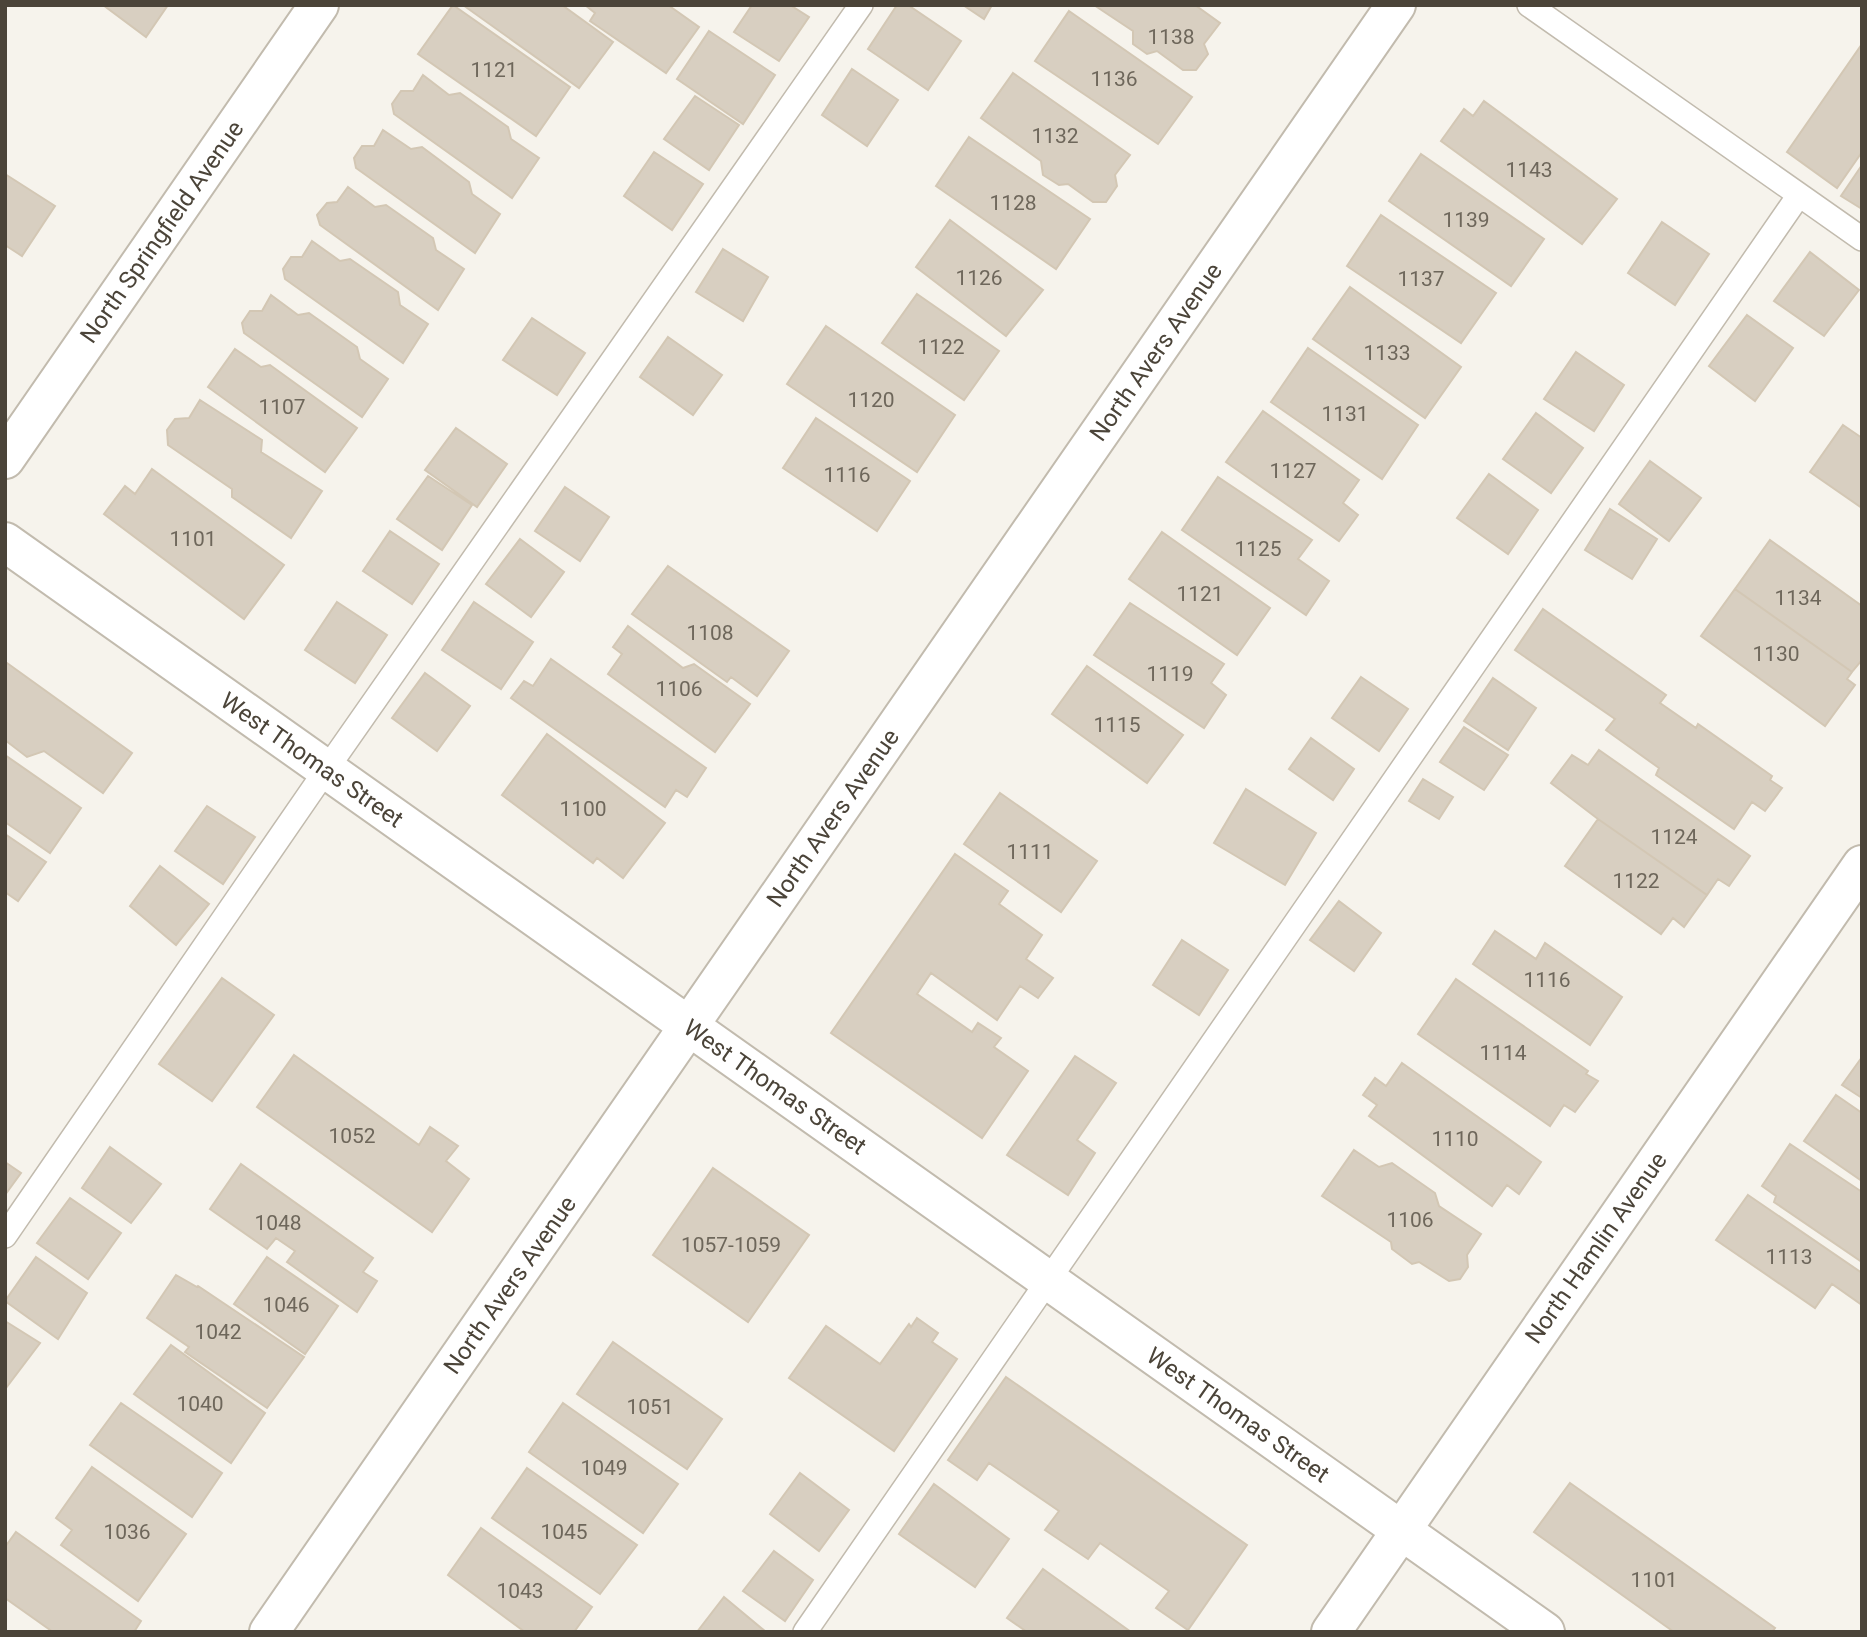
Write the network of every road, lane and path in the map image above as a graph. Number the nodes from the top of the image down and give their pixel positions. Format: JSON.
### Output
{"nodes":[{"id":1,"x":319,"y":5,"type":"edge"},
{"id":2,"x":861,"y":5,"type":"edge"},
{"id":3,"x":1396,"y":5,"type":"edge"},
{"id":4,"x":1529,"y":5,"type":"edge"},
{"id":5,"x":1800,"y":195,"type":"junction"},
{"id":6,"x":1862,"y":239,"type":"edge"},
{"id":7,"x":5,"y":459,"type":"edge"},
{"id":8,"x":5,"y":542,"type":"edge"},
{"id":9,"x":326,"y":770,"type":"junction"},
{"id":10,"x":1862,"y":865,"type":"edge"},
{"id":11,"x":689,"y":1027,"type":"junction"},
{"id":12,"x":5,"y":1236,"type":"edge"},
{"id":13,"x":1048,"y":1280,"type":"junction"},
{"id":14,"x":1400,"y":1530,"type":"junction"},
{"id":15,"x":269,"y":1632,"type":"edge"},
{"id":16,"x":805,"y":1632,"type":"edge"},
{"id":17,"x":1331,"y":1632,"type":"edge"},
{"id":18,"x":1545,"y":1632,"type":"edge"}],
"edges":[{"from":1,"to":7,"type":"street","name":"North Springfield Avenue"},
{"from":2,"to":9,"type":"lane"},
{"from":3,"to":11,"type":"street","name":"North Avers Avenue"},
{"from":4,"to":5,"type":"lane"},
{"from":5,"to":6,"type":"lane"},
{"from":5,"to":13,"type":"lane"},
{"from":8,"to":9,"type":"street","name":"West Thomas Street"},
{"from":9,"to":11,"type":"street","name":"West Thomas Street"},
{"from":9,"to":12,"type":"lane"},
{"from":10,"to":14,"type":"street","name":"North Hamlin Avenue"},
{"from":11,"to":13,"type":"street","name":"West Thomas Street"},
{"from":11,"to":15,"type":"street","name":"North Avers Avenue"},
{"from":13,"to":14,"type":"street","name":"West Thomas Street"},
{"from":13,"to":16,"type":"lane"},
{"from":14,"to":17,"type":"street","name":"North Hamlin Avenue"},
{"from":14,"to":18,"type":"street","name":"West Thomas Street"}]}
